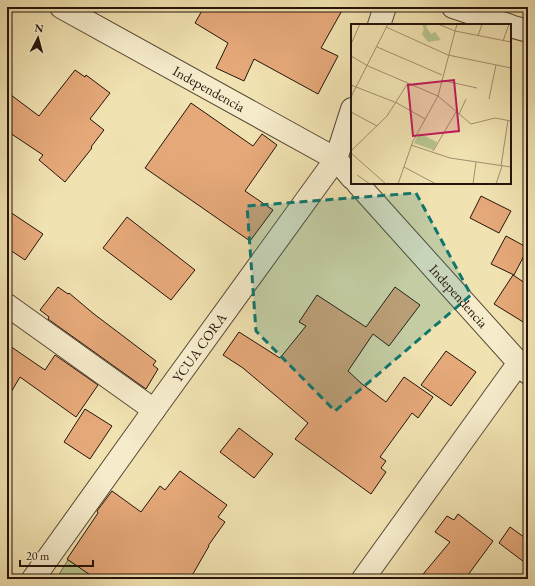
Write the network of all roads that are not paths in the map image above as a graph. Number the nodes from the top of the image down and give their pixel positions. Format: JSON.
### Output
{"nodes":[{"id":1,"x":61,"y":7,"type":"edge"},
{"id":2,"x":385,"y":7,"type":"edge"},
{"id":3,"x":453,"y":7,"type":"edge"},
{"id":4,"x":379,"y":24,"type":"edge"},
{"id":5,"x":506,"y":24,"type":"edge"},
{"id":6,"x":511,"y":26,"type":"edge"},
{"id":7,"x":528,"y":31,"type":"edge"},
{"id":8,"x":351,"y":112,"type":"edge"},
{"id":9,"x":336,"y":159,"type":"junction"},
{"id":10,"x":351,"y":177,"type":"edge"},
{"id":11,"x":358,"y":184,"type":"edge"},
{"id":12,"x":7,"y":305,"type":"edge"},
{"id":13,"x":523,"y":369,"type":"edge"},
{"id":14,"x":154,"y":410,"type":"junction"},
{"id":15,"x":33,"y":579,"type":"edge"},
{"id":16,"x":362,"y":579,"type":"edge"}],
"edges":[{"from":1,"to":9,"type":"street","name":"Independencia"},
{"from":2,"to":4,"type":"street"},
{"from":3,"to":5,"type":"street"},
{"from":6,"to":7,"type":"street"},
{"from":8,"to":9,"type":"street","name":"YCUA CORA"},
{"from":9,"to":10,"type":"street","name":"Independencia"},
{"from":9,"to":14,"type":"street","name":"YCUA CORA"},
{"from":11,"to":13,"type":"street","name":"Independencia"},
{"from":12,"to":14,"type":"street"},
{"from":13,"to":16,"type":"street"},
{"from":14,"to":15,"type":"street","name":"YCUA CORA"}]}
